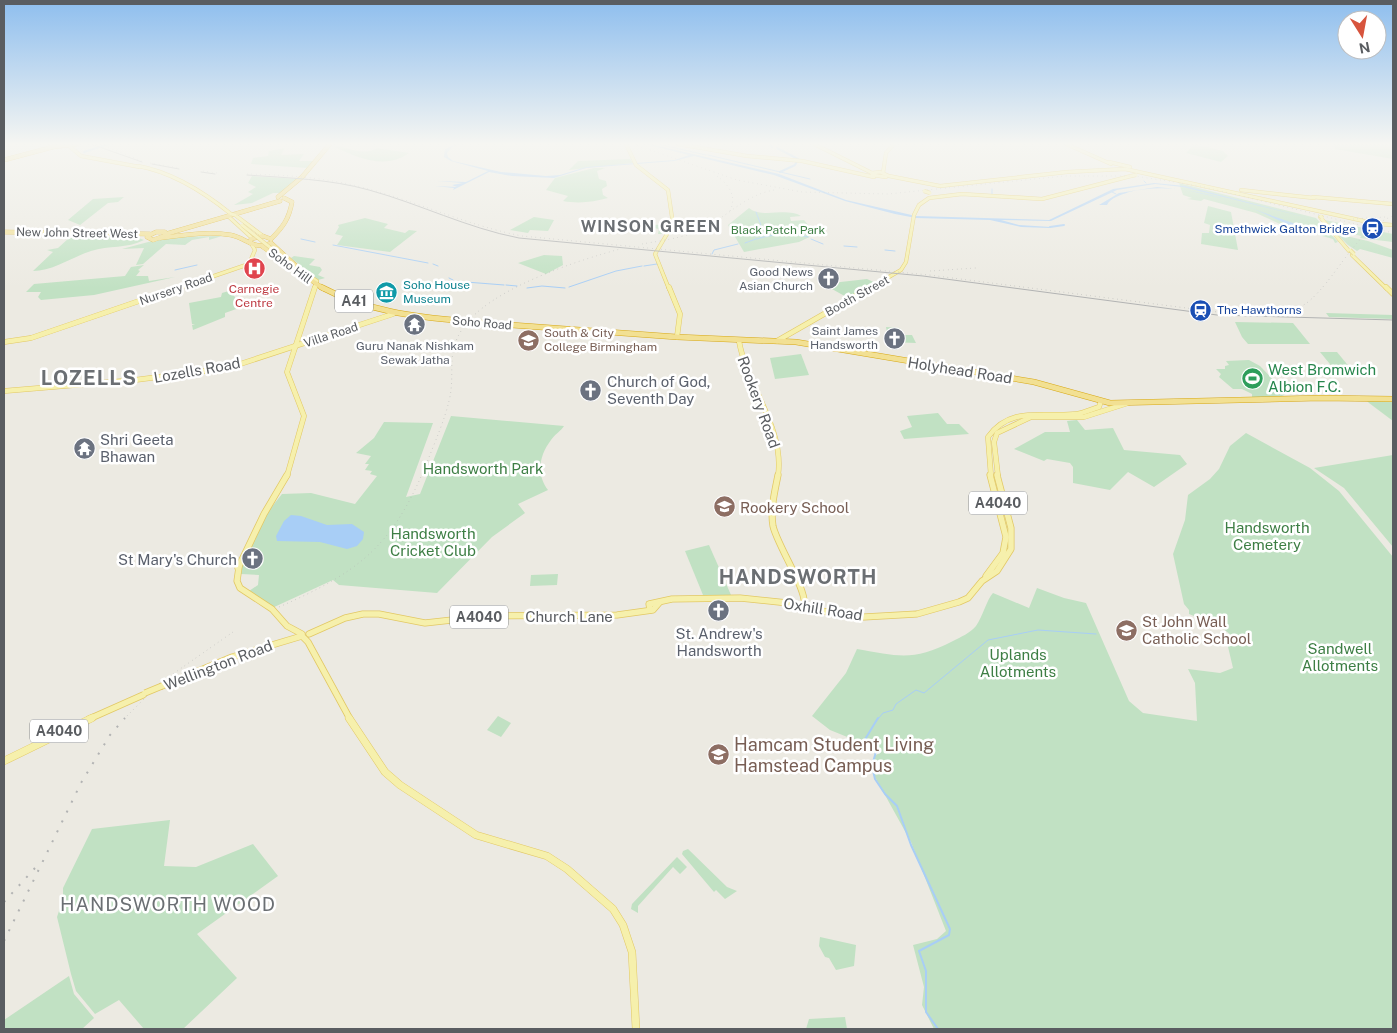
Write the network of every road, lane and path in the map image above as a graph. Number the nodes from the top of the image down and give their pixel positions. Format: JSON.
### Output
{"nodes":[{"id":1,"x":198,"y":192,"type":"edge"},
{"id":2,"x":287,"y":192,"type":"edge"},
{"id":3,"x":287,"y":192,"type":"edge"},
{"id":4,"x":668,"y":192,"type":"edge"},
{"id":5,"x":928,"y":192,"type":"edge"},
{"id":6,"x":1070,"y":192,"type":"edge"},
{"id":7,"x":1228,"y":192,"type":"edge"},
{"id":8,"x":1261,"y":192,"type":"edge"},
{"id":9,"x":935,"y":196,"type":"junction"},
{"id":10,"x":1313,"y":198,"type":"junction"},
{"id":11,"x":280,"y":199,"type":"junction"},
{"id":12,"x":1393,"y":204,"type":"edge"},
{"id":13,"x":1318,"y":213,"type":"junction"},
{"id":14,"x":230,"y":215,"type":"junction"},
{"id":15,"x":1393,"y":225,"type":"edge"},
{"id":16,"x":4,"y":233,"type":"edge"},
{"id":17,"x":164,"y":233,"type":"junction"},
{"id":18,"x":149,"y":235,"type":"junction"},
{"id":19,"x":174,"y":236,"type":"junction"},
{"id":20,"x":265,"y":236,"type":"junction"},
{"id":21,"x":160,"y":238,"type":"junction"},
{"id":22,"x":271,"y":241,"type":"junction"},
{"id":23,"x":252,"y":243,"type":"junction"},
{"id":24,"x":262,"y":247,"type":"junction"},
{"id":25,"x":302,"y":273,"type":"junction"},
{"id":26,"x":316,"y":284,"type":"junction"},
{"id":27,"x":1393,"y":292,"type":"edge"},
{"id":28,"x":393,"y":314,"type":"junction"},
{"id":29,"x":675,"y":337,"type":"junction"},
{"id":30,"x":782,"y":340,"type":"junction"},
{"id":31,"x":739,"y":341,"type":"junction"},
{"id":32,"x":4,"y":342,"type":"edge"},
{"id":33,"x":296,"y":346,"type":"junction"},
{"id":34,"x":269,"y":355,"type":"joint"},
{"id":35,"x":4,"y":391,"type":"edge"},
{"id":36,"x":1393,"y":399,"type":"edge"},
{"id":37,"x":1128,"y":403,"type":"junction"},
{"id":38,"x":1099,"y":408,"type":"junction"},
{"id":39,"x":1006,"y":424,"type":"junction"},
{"id":40,"x":990,"y":440,"type":"junction"},
{"id":41,"x":989,"y":457,"type":"junction"},
{"id":42,"x":997,"y":457,"type":"junction"},
{"id":43,"x":1004,"y":526,"type":"junction"},
{"id":44,"x":1011,"y":526,"type":"junction"},
{"id":45,"x":1000,"y":564,"type":"junction"},
{"id":46,"x":804,"y":606,"type":"junction"},
{"id":47,"x":652,"y":607,"type":"joint"},
{"id":48,"x":306,"y":635,"type":"junction"},
{"id":49,"x":4,"y":761,"type":"edge"},
{"id":50,"x":636,"y":1029,"type":"edge"}],
"edges":[{"from":1,"to":14,"type":"main road"},
{"from":2,"to":11,"type":"highway"},
{"from":3,"to":11,"type":"highway"},
{"from":4,"to":29,"type":"main road"},
{"from":5,"to":9,"type":"main road","bridge":true},
{"from":6,"to":9,"type":"main road","bridge":true},
{"from":7,"to":13,"type":"main road"},
{"from":8,"to":10,"type":"main road"},
{"from":9,"to":30,"type":"main road","name":"Booth Street"},
{"from":10,"to":12,"type":"main road"},
{"from":10,"to":13,"type":"main road"},
{"from":11,"to":17,"type":"highway"},
{"from":11,"to":20,"type":"highway"},
{"from":11,"to":22,"type":"highway"},
{"from":13,"to":15,"type":"main road","bridge":true},
{"from":13,"to":27,"type":"main road"},
{"from":14,"to":20,"type":"main road"},
{"from":14,"to":23,"type":"main road"},
{"from":14,"to":25,"type":"main road","bridge":true},
{"from":16,"to":18,"type":"highway","name":"New John Street West"},
{"from":17,"to":18,"type":"highway"},
{"from":17,"to":19,"type":"highway","name":"New John Street West"},
{"from":17,"to":21,"type":"highway"},
{"from":18,"to":21,"type":"highway","name":"New John Street West"},
{"from":19,"to":21,"type":"highway","name":"New John Street West"},
{"from":19,"to":23,"type":"highway","name":"New John Street West"},
{"from":20,"to":22,"type":"highway","name":"Soho Hill"},
{"from":20,"to":23,"type":"highway"},
{"from":22,"to":24,"type":"highway"},
{"from":22,"to":25,"type":"highway","name":"Soho Hill"},
{"from":23,"to":24,"type":"highway","name":"New John Street West"},
{"from":23,"to":32,"type":"main road","name":"Nursery Road"},
{"from":24,"to":25,"type":"highway","name":"Soho Hill"},
{"from":25,"to":26,"type":"highway","name":"Soho Hill","number":"A41"},
{"from":26,"to":28,"type":"highway","name":"Soho Hill","number":"A41"},
{"from":26,"to":33,"type":"main road"},
{"from":28,"to":29,"type":"highway","name":"Soho Road","number":"A41","bridge":true},
{"from":28,"to":33,"type":"main road","name":"Villa Road"},
{"from":29,"to":31,"type":"highway","name":"Soho Road","number":"A41"},
{"from":30,"to":31,"type":"highway","name":"Holyhead Road","number":"A41"},
{"from":30,"to":38,"type":"highway","name":"Holyhead Road","number":"A41"},
{"from":31,"to":46,"type":"main road","name":"Rookery Road"},
{"from":33,"to":34,"type":"main road","name":"Villa Road"},
{"from":33,"to":48,"type":"main road"},
{"from":34,"to":35,"type":"main road","name":"Lozells Road"},
{"from":36,"to":37,"type":"highway","name":"Holyhead Road","number":"A41"},
{"from":37,"to":38,"type":"highway","name":"Holyhead Road","number":"A41"},
{"from":37,"to":38,"type":"main road"},
{"from":38,"to":39,"type":"main road"},
{"from":39,"to":40,"type":"main road"},
{"from":39,"to":40,"type":"main road"},
{"from":40,"to":41,"type":"main road","number":"A4040"},
{"from":40,"to":42,"type":"main road","number":"A4040"},
{"from":41,"to":42,"type":"main road"},
{"from":41,"to":43,"type":"main road","number":"A4040"},
{"from":42,"to":44,"type":"main road","number":"A4040"},
{"from":43,"to":44,"type":"main road"},
{"from":43,"to":45,"type":"main road","number":"A4040"},
{"from":44,"to":45,"type":"main road","number":"A4040"},
{"from":45,"to":46,"type":"main road","name":"Oxhill Road","number":"A4040"},
{"from":46,"to":47,"type":"main road","name":"Oxhill Road","number":"A4040"},
{"from":47,"to":48,"type":"main road","name":"Church Lane","number":"A4040"},
{"from":48,"to":49,"type":"main road","name":"Wellington Road","number":"A4040","bridge":true},
{"from":48,"to":50,"type":"main road"}]}
